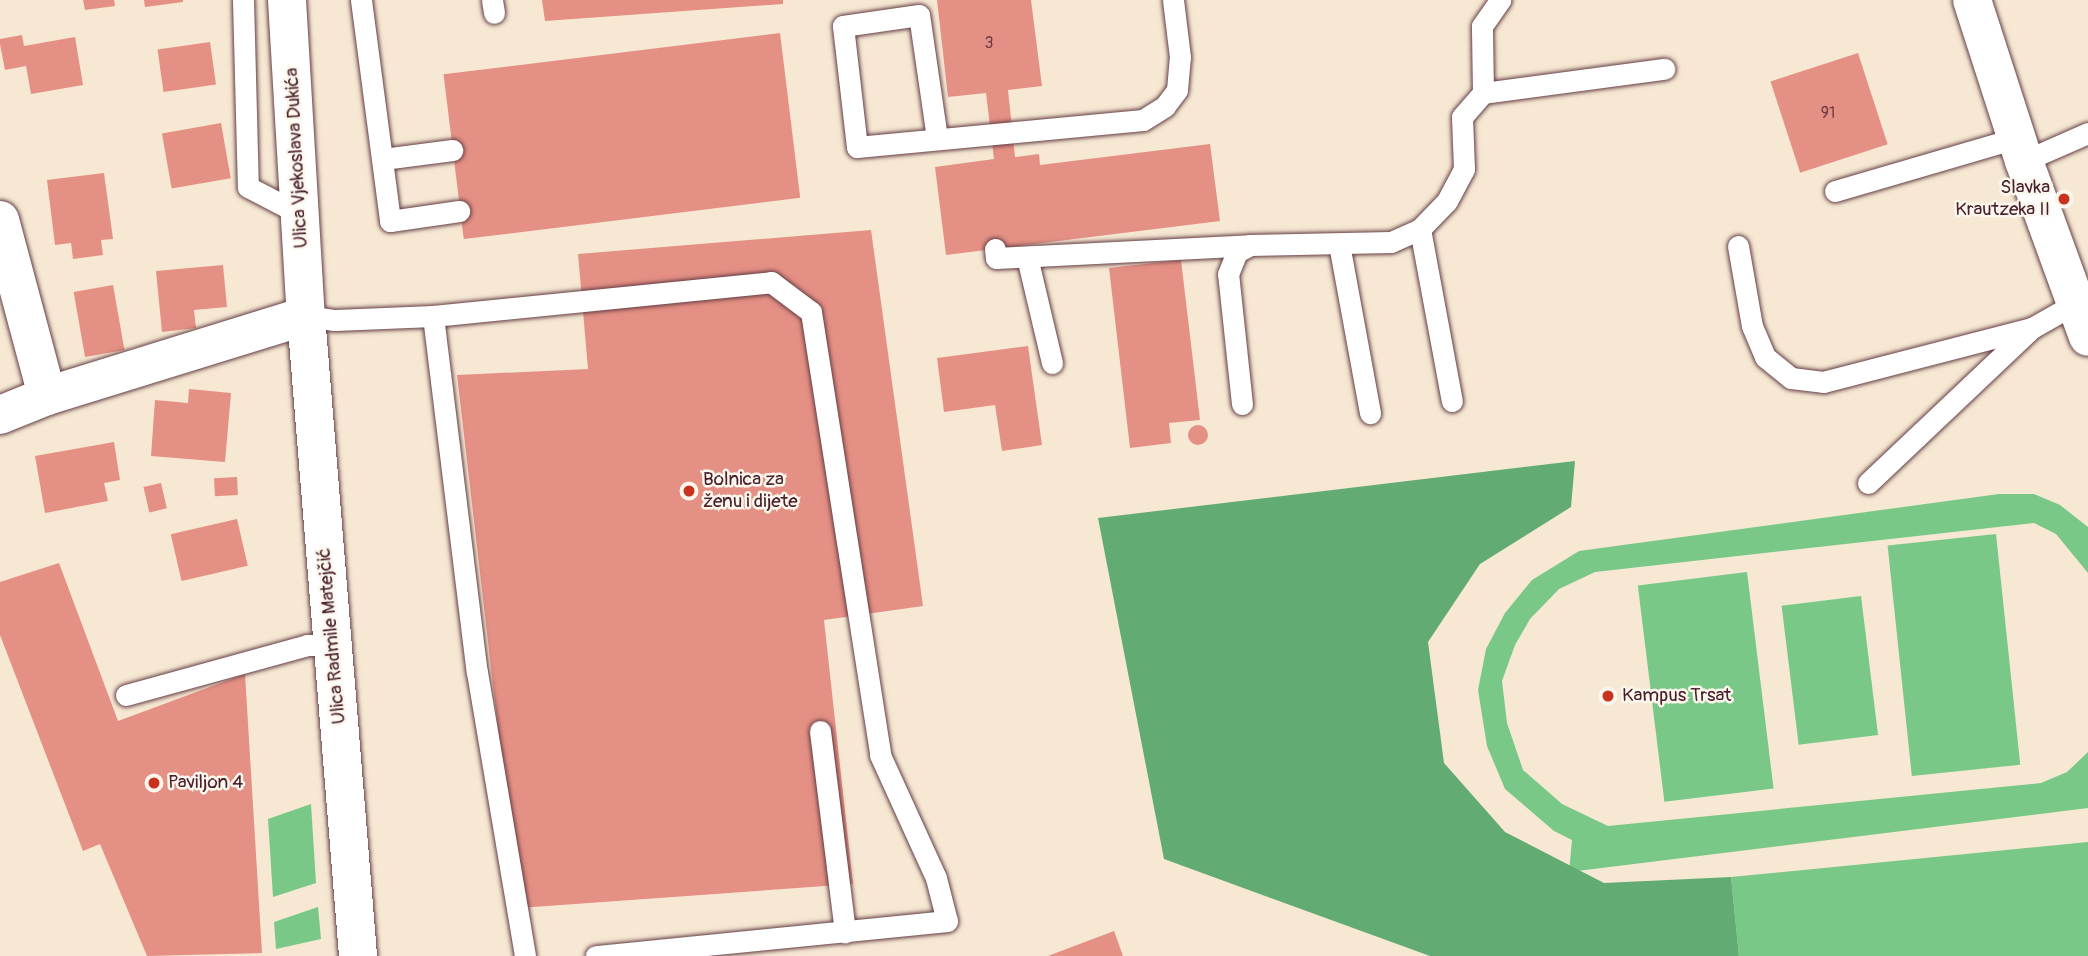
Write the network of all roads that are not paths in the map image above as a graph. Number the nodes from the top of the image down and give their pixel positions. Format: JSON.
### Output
{"nodes":[{"id":1,"x":243,"y":0,"type":"edge"},
{"id":2,"x":288,"y":0,"type":"edge"},
{"id":3,"x":361,"y":0,"type":"edge"},
{"id":4,"x":1173,"y":0,"type":"edge"},
{"id":5,"x":1500,"y":0,"type":"edge"},
{"id":6,"x":1972,"y":0,"type":"edge"},
{"id":7,"x":1664,"y":69,"type":"dead end"},
{"id":8,"x":1483,"y":93,"type":"junction"},
{"id":9,"x":2088,"y":133,"type":"edge"},
{"id":10,"x":937,"y":138,"type":"junction"},
{"id":11,"x":452,"y":150,"type":"dead end"},
{"id":12,"x":2020,"y":150,"type":"junction"},
{"id":13,"x":383,"y":159,"type":"junction"},
{"id":14,"x":1836,"y":191,"type":"dead end"},
{"id":15,"x":459,"y":211,"type":"dead end"},
{"id":16,"x":300,"y":214,"type":"junction"},
{"id":17,"x":0,"y":220,"type":"edge"},
{"id":18,"x":1420,"y":229,"type":"junction"},
{"id":19,"x":1339,"y":244,"type":"junction"},
{"id":20,"x":1250,"y":245,"type":"junction"},
{"id":21,"x":1738,"y":246,"type":"dead end"},
{"id":22,"x":995,"y":249,"type":"dead end"},
{"id":23,"x":1027,"y":257,"type":"junction"},
{"id":24,"x":306,"y":316,"type":"junction"},
{"id":25,"x":433,"y":316,"type":"junction"},
{"id":26,"x":2084,"y":320,"type":"edge"},
{"id":27,"x":2032,"y":328,"type":"junction"},
{"id":28,"x":1052,"y":363,"type":"dead end"},
{"id":29,"x":47,"y":396,"type":"junction"},
{"id":30,"x":1452,"y":401,"type":"dead end"},
{"id":31,"x":1242,"y":404,"type":"dead end"},
{"id":32,"x":1370,"y":413,"type":"dead end"},
{"id":33,"x":0,"y":415,"type":"edge"},
{"id":34,"x":1868,"y":483,"type":"dead end"},
{"id":35,"x":333,"y":645,"type":"junction"},
{"id":36,"x":126,"y":695,"type":"dead end"},
{"id":37,"x":820,"y":731,"type":"dead end"},
{"id":38,"x":845,"y":932,"type":"junction"},
{"id":39,"x":358,"y":956,"type":"edge"},
{"id":40,"x":525,"y":956,"type":"edge"},
{"id":41,"x":596,"y":956,"type":"edge"}],
"edges":[{"from":1,"to":16,"type":"lane"},
{"from":2,"to":16,"type":"street","name":"Ulica Vjekoslava Dukića"},
{"from":3,"to":13,"type":"lane"},
{"from":4,"to":10,"type":"lane"},
{"from":5,"to":8,"type":"lane"},
{"from":6,"to":12,"type":"street"},
{"from":7,"to":8,"type":"lane"},
{"from":8,"to":18,"type":"lane"},
{"from":9,"to":12,"type":"lane"},
{"from":10,"to":10,"type":"lane"},
{"from":11,"to":13,"type":"lane"},
{"from":12,"to":14,"type":"lane"},
{"from":12,"to":26,"type":"street"},
{"from":13,"to":15,"type":"lane"},
{"from":16,"to":24,"type":"street","name":"Ulica Vjekoslava Dukića"},
{"from":17,"to":29,"type":"street"},
{"from":18,"to":19,"type":"lane"},
{"from":18,"to":30,"type":"lane"},
{"from":19,"to":20,"type":"lane"},
{"from":19,"to":32,"type":"lane"},
{"from":20,"to":23,"type":"lane"},
{"from":20,"to":31,"type":"lane"},
{"from":21,"to":27,"type":"lane"},
{"from":22,"to":23,"type":"lane"},
{"from":23,"to":28,"type":"lane"},
{"from":24,"to":25,"type":"lane"},
{"from":24,"to":29,"type":"street"},
{"from":24,"to":35,"type":"street","name":"Ulica Radmile Matejčić"},
{"from":25,"to":38,"type":"lane"},
{"from":25,"to":40,"type":"lane"},
{"from":26,"to":27,"type":"lane"},
{"from":27,"to":34,"type":"lane"},
{"from":29,"to":33,"type":"street"},
{"from":35,"to":36,"type":"lane"},
{"from":35,"to":39,"type":"street","name":"Ulica Radmile Matejčić"},
{"from":37,"to":38,"type":"lane"},
{"from":38,"to":41,"type":"lane"}]}
